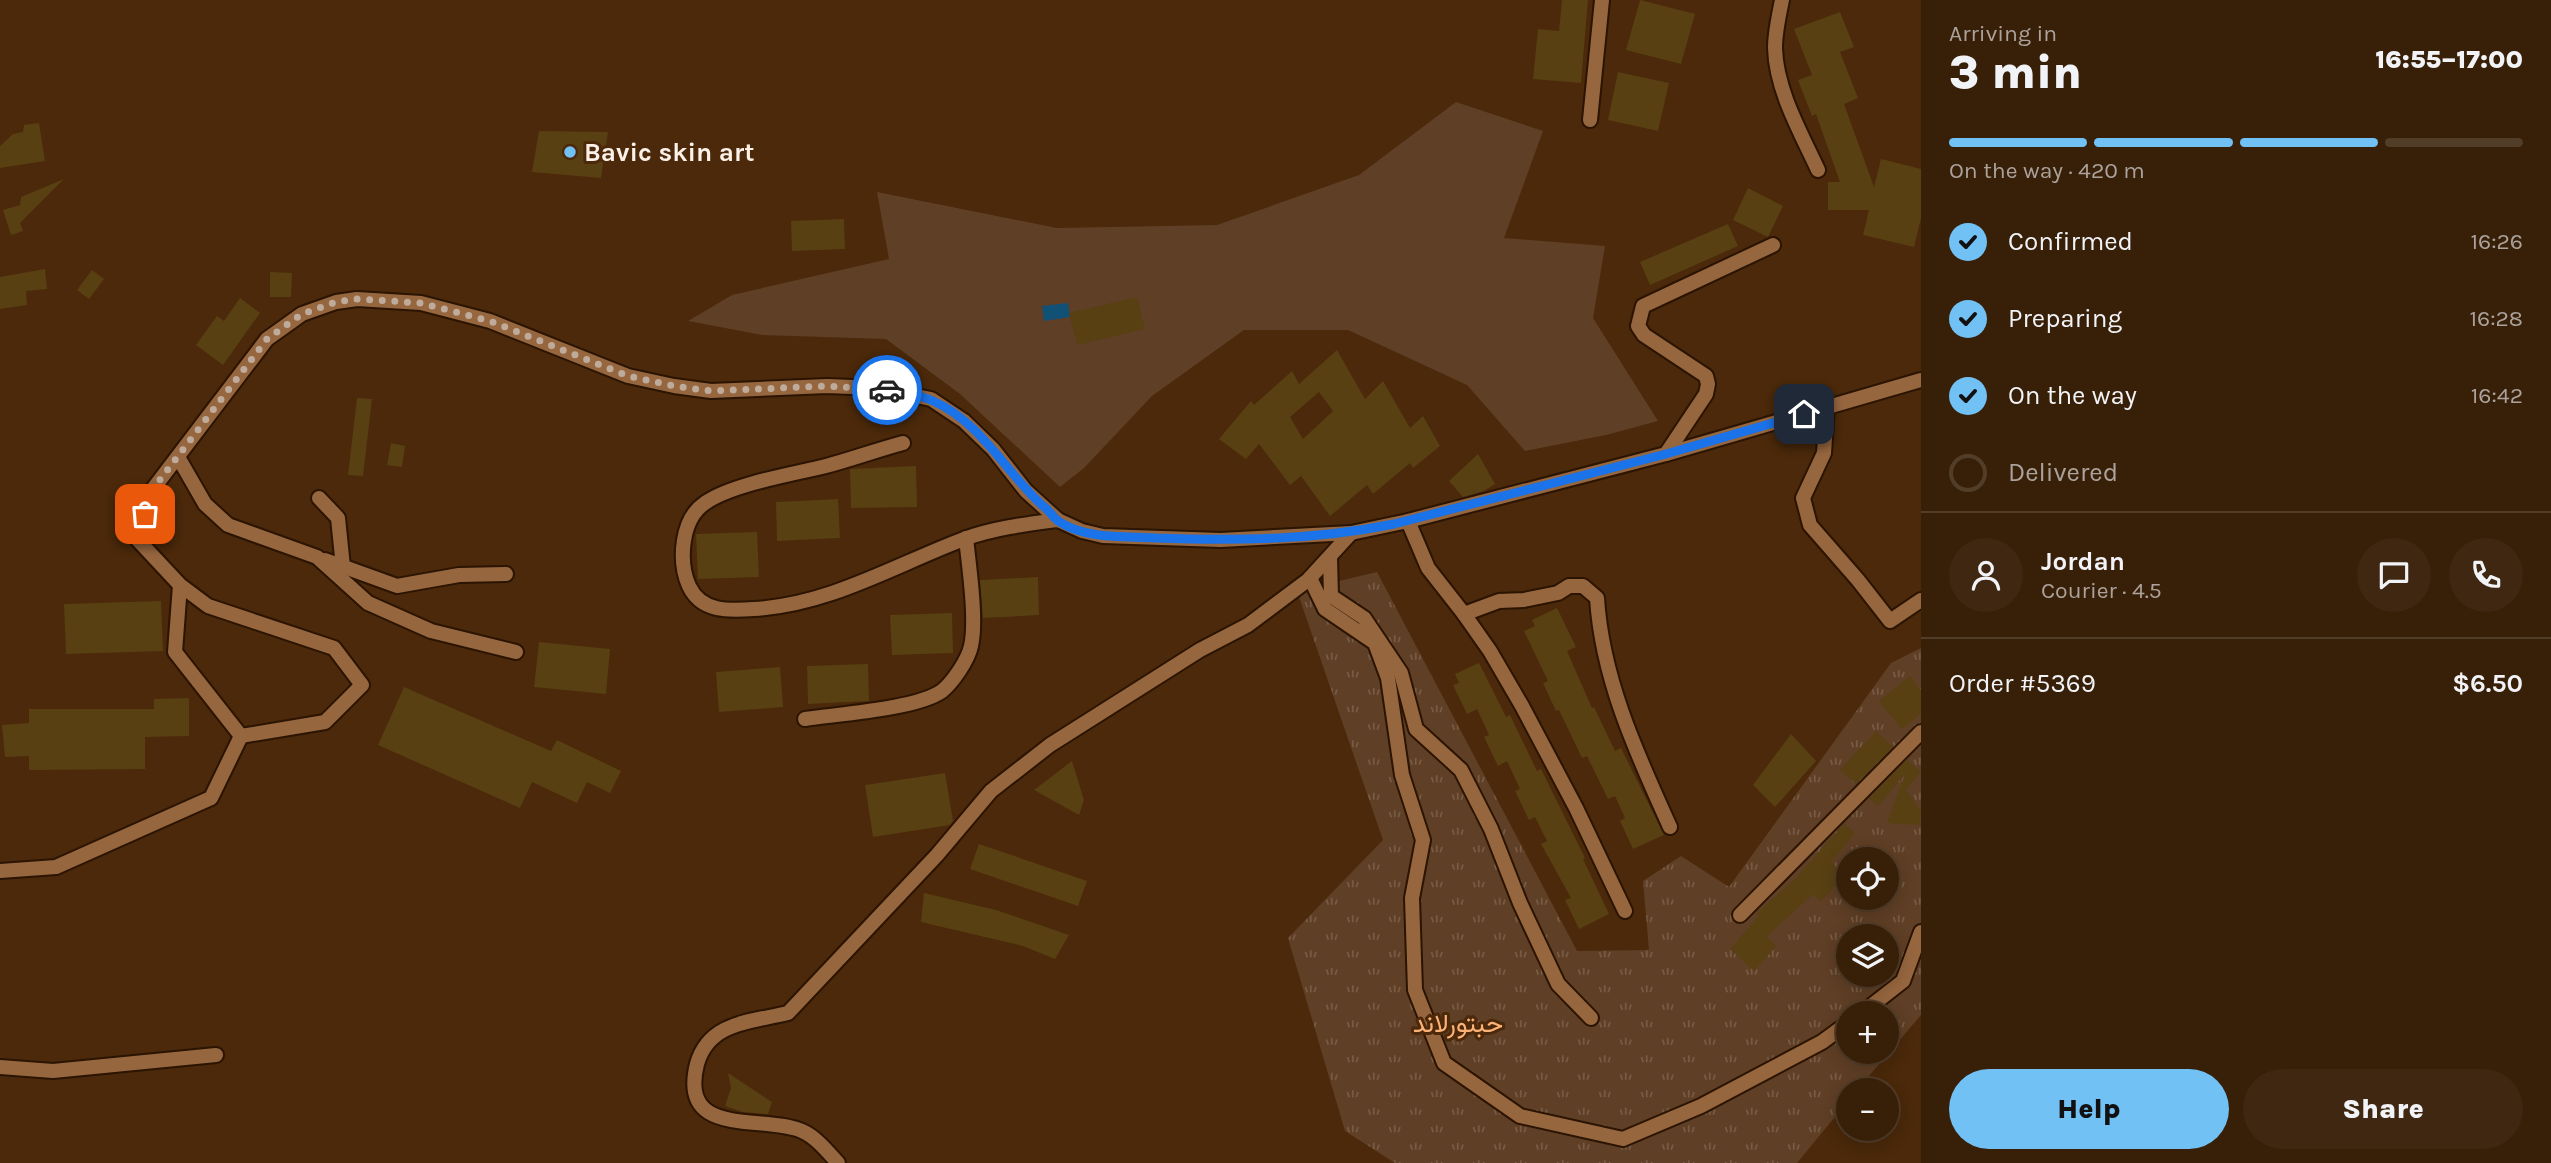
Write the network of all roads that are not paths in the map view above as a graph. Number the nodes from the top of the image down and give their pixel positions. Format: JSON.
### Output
{"nodes":[{"id":1,"x":1602,"y":0,"type":"edge"},
{"id":2,"x":1782,"y":0,"type":"edge"},
{"id":3,"x":1590,"y":120,"type":"dead end"},
{"id":4,"x":1818,"y":170,"type":"dead end"},
{"id":5,"x":1773,"y":245,"type":"dead end"},
{"id":6,"x":1921,"y":380,"type":"edge"},
{"id":7,"x":1827,"y":407,"type":"junction"},
{"id":8,"x":903,"y":443,"type":"dead end"},
{"id":9,"x":1666,"y":454,"type":"junction"},
{"id":10,"x":178,"y":457,"type":"junction"},
{"id":11,"x":319,"y":498,"type":"dead end"},
{"id":12,"x":1058,"y":520,"type":"junction"},
{"id":13,"x":1408,"y":521,"type":"junction"},
{"id":14,"x":1350,"y":533,"type":"junction"},
{"id":15,"x":966,"y":538,"type":"junction"},
{"id":16,"x":317,"y":557,"type":"junction"},
{"id":17,"x":1330,"y":558,"type":"junction"},
{"id":18,"x":343,"y":567,"type":"junction"},
{"id":19,"x":506,"y":574,"type":"dead end"},
{"id":20,"x":1310,"y":578,"type":"junction"},
{"id":21,"x":180,"y":585,"type":"junction"},
{"id":22,"x":1921,"y":600,"type":"edge"},
{"id":23,"x":1464,"y":614,"type":"junction"},
{"id":24,"x":516,"y":652,"type":"dead end"},
{"id":25,"x":805,"y":719,"type":"dead end"},
{"id":26,"x":1921,"y":732,"type":"edge"},
{"id":27,"x":241,"y":736,"type":"junction"},
{"id":28,"x":1671,"y":827,"type":"dead end"},
{"id":29,"x":0,"y":871,"type":"edge"},
{"id":30,"x":1625,"y":911,"type":"dead end"},
{"id":31,"x":1740,"y":915,"type":"dead end"},
{"id":32,"x":1921,"y":932,"type":"edge"},
{"id":33,"x":1877,"y":1001,"type":"edge"},
{"id":34,"x":1591,"y":1018,"type":"dead end"},
{"id":35,"x":1836,"y":1032,"type":"edge"},
{"id":36,"x":216,"y":1055,"type":"dead end"},
{"id":37,"x":0,"y":1067,"type":"edge"},
{"id":38,"x":838,"y":1163,"type":"edge"}],
"edges":[{"from":1,"to":3,"type":"street"},
{"from":2,"to":4,"type":"street"},
{"from":5,"to":9,"type":"street"},
{"from":6,"to":7,"type":"street"},
{"from":7,"to":9,"type":"street"},
{"from":7,"to":22,"type":"street"},
{"from":8,"to":15,"type":"street"},
{"from":9,"to":13,"type":"street"},
{"from":10,"to":12,"type":"street"},
{"from":10,"to":16,"type":"street"},
{"from":10,"to":21,"type":"street"},
{"from":11,"to":18,"type":"street"},
{"from":12,"to":14,"type":"street"},
{"from":12,"to":15,"type":"street"},
{"from":13,"to":14,"type":"street"},
{"from":13,"to":23,"type":"street"},
{"from":14,"to":17,"type":"street"},
{"from":15,"to":25,"type":"street"},
{"from":16,"to":18,"type":"street"},
{"from":16,"to":24,"type":"street"},
{"from":17,"to":20,"type":"street"},
{"from":17,"to":34,"type":"street"},
{"from":18,"to":19,"type":"street"},
{"from":20,"to":35,"type":"street"},
{"from":20,"to":38,"type":"street"},
{"from":21,"to":27,"type":"street"},
{"from":21,"to":27,"type":"street"},
{"from":23,"to":28,"type":"street"},
{"from":23,"to":30,"type":"street"},
{"from":26,"to":31,"type":"street"},
{"from":27,"to":29,"type":"street"},
{"from":32,"to":33,"type":"street"},
{"from":36,"to":37,"type":"street"}]}
